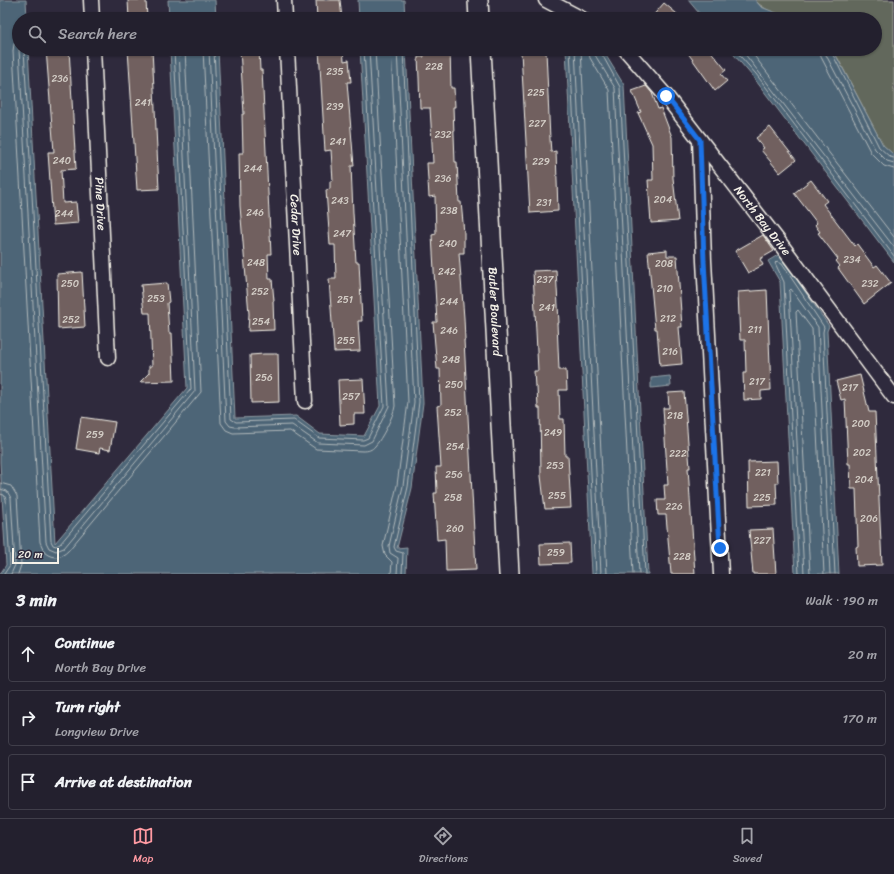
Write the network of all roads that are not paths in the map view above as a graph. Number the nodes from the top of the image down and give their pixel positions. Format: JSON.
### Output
{"nodes":[{"id":1,"x":91,"y":0,"type":"edge"},
{"id":2,"x":284,"y":0,"type":"edge"},
{"id":3,"x":478,"y":0,"type":"edge"},
{"id":4,"x":546,"y":0,"type":"edge"},
{"id":5,"x":92,"y":12,"type":"edge"},
{"id":6,"x":285,"y":12,"type":"edge"},
{"id":7,"x":479,"y":12,"type":"edge"},
{"id":8,"x":569,"y":12,"type":"edge"},
{"id":9,"x":93,"y":56,"type":"edge"},
{"id":10,"x":287,"y":56,"type":"edge"},
{"id":11,"x":481,"y":56,"type":"edge"},
{"id":12,"x":632,"y":56,"type":"edge"},
{"id":13,"x":700,"y":140,"type":"junction"},
{"id":14,"x":108,"y":358,"type":"dead end"},
{"id":15,"x":894,"y":398,"type":"edge"},
{"id":16,"x":305,"y":401,"type":"dead end"},
{"id":17,"x":509,"y":574,"type":"edge"},
{"id":18,"x":721,"y":574,"type":"edge"}],
"edges":[{"from":1,"to":5,"type":"street"},
{"from":2,"to":6,"type":"street"},
{"from":3,"to":7,"type":"street"},
{"from":4,"to":8,"type":"street"},
{"from":9,"to":14,"type":"street","name":"Pine Drive"},
{"from":10,"to":16,"type":"street","name":"Cedar Drive"},
{"from":11,"to":17,"type":"street","name":"Butler Boulevard"},
{"from":12,"to":13,"type":"street","name":"North Bay Drive"},
{"from":13,"to":15,"type":"street","name":"North Bay Drive"},
{"from":13,"to":18,"type":"street"}]}
